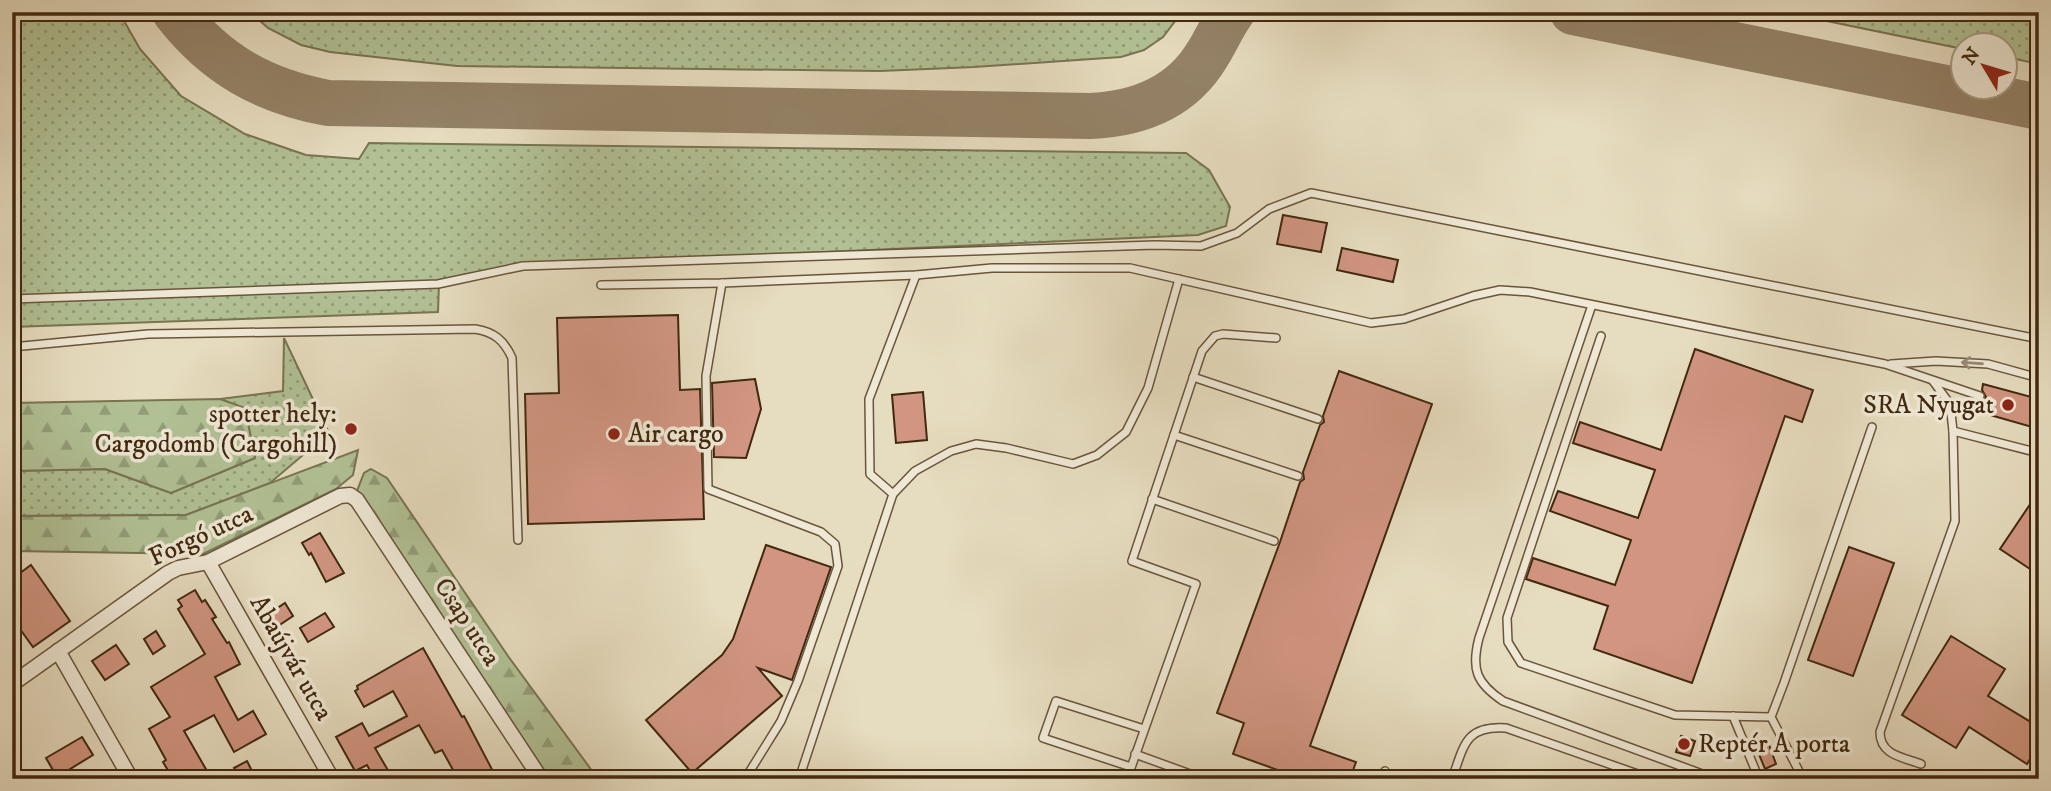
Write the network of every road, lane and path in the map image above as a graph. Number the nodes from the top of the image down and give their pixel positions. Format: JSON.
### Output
{"nodes":[{"id":1,"x":916,"y":275,"type":"junction"},
{"id":2,"x":1179,"y":279,"type":"junction"},
{"id":3,"x":722,"y":283,"type":"junction"},
{"id":4,"x":601,"y":285,"type":"dead end"},
{"id":5,"x":12,"y":299,"type":"edge"},
{"id":6,"x":1592,"y":305,"type":"junction"},
{"id":7,"x":1601,"y":336,"type":"dead end"},
{"id":8,"x":1276,"y":338,"type":"dead end"},
{"id":9,"x":2039,"y":339,"type":"edge"},
{"id":10,"x":12,"y":347,"type":"edge"},
{"id":11,"x":1885,"y":364,"type":"junction"},
{"id":12,"x":1193,"y":377,"type":"junction"},
{"id":13,"x":2039,"y":378,"type":"edge"},
{"id":14,"x":1933,"y":380,"type":"junction"},
{"id":15,"x":1980,"y":396,"type":"dead end"},
{"id":16,"x":1318,"y":419,"type":"dead end"},
{"id":17,"x":1872,"y":427,"type":"dead end"},
{"id":18,"x":1953,"y":432,"type":"junction"},
{"id":19,"x":1174,"y":435,"type":"junction"},
{"id":20,"x":2039,"y":453,"type":"edge"},
{"id":21,"x":1298,"y":476,"type":"dead end"},
{"id":22,"x":893,"y":494,"type":"junction"},
{"id":23,"x":350,"y":495,"type":"joint"},
{"id":24,"x":1152,"y":499,"type":"junction"},
{"id":25,"x":518,"y":540,"type":"dead end"},
{"id":26,"x":1274,"y":541,"type":"dead end"},
{"id":27,"x":208,"y":562,"type":"junction"},
{"id":28,"x":58,"y":651,"type":"junction"},
{"id":29,"x":12,"y":684,"type":"edge"},
{"id":30,"x":1732,"y":716,"type":"junction"},
{"id":31,"x":1771,"y":717,"type":"junction"},
{"id":32,"x":1144,"y":729,"type":"junction"},
{"id":33,"x":1135,"y":754,"type":"junction"},
{"id":34,"x":1921,"y":764,"type":"dead end"},
{"id":35,"x":1131,"y":767,"type":"junction"},
{"id":36,"x":131,"y":779,"type":"edge"},
{"id":37,"x":332,"y":779,"type":"edge"},
{"id":38,"x":541,"y":779,"type":"edge"},
{"id":39,"x":745,"y":779,"type":"edge"},
{"id":40,"x":799,"y":779,"type":"edge"},
{"id":41,"x":1127,"y":779,"type":"edge"},
{"id":42,"x":1204,"y":779,"type":"edge"},
{"id":43,"x":1452,"y":779,"type":"edge"},
{"id":44,"x":1652,"y":779,"type":"edge"},
{"id":45,"x":1716,"y":779,"type":"edge"},
{"id":46,"x":1759,"y":779,"type":"edge"},
{"id":47,"x":1803,"y":779,"type":"edge"}],
"edges":[{"from":1,"to":2,"type":"lane"},
{"from":1,"to":3,"type":"lane"},
{"from":1,"to":22,"type":"lane"},
{"from":2,"to":6,"type":"lane"},
{"from":2,"to":22,"type":"lane"},
{"from":3,"to":4,"type":"lane"},
{"from":3,"to":39,"type":"lane"},
{"from":5,"to":9,"type":"lane"},
{"from":6,"to":11,"type":"lane"},
{"from":6,"to":45,"type":"lane"},
{"from":7,"to":30,"type":"lane"},
{"from":8,"to":12,"type":"lane"},
{"from":10,"to":25,"type":"lane"},
{"from":13,"to":11,"type":"lane","one_way":true},
{"from":11,"to":14,"type":"lane"},
{"from":12,"to":16,"type":"lane"},
{"from":12,"to":19,"type":"lane"},
{"from":14,"to":15,"type":"lane"},
{"from":14,"to":18,"type":"lane"},
{"from":17,"to":31,"type":"lane"},
{"from":18,"to":20,"type":"lane"},
{"from":18,"to":34,"type":"lane"},
{"from":19,"to":21,"type":"lane"},
{"from":19,"to":24,"type":"lane"},
{"from":22,"to":40,"type":"lane"},
{"from":23,"to":27,"type":"street","name":"Forgó utca"},
{"from":23,"to":38,"type":"street","name":"Csap utca"},
{"from":24,"to":26,"type":"lane"},
{"from":24,"to":32,"type":"lane"},
{"from":27,"to":28,"type":"street","name":"Forgó utca"},
{"from":27,"to":37,"type":"street","name":"Abaújvár utca"},
{"from":28,"to":29,"type":"street","name":"Forgó utca"},
{"from":28,"to":36,"type":"street"},
{"from":30,"to":31,"type":"lane"},
{"from":30,"to":46,"type":"lane"},
{"from":31,"to":47,"type":"lane"},
{"from":32,"to":33,"type":"lane"},
{"from":32,"to":35,"type":"lane"},
{"from":33,"to":35,"type":"lane"},
{"from":33,"to":42,"type":"lane"},
{"from":35,"to":41,"type":"lane"},
{"from":43,"to":44,"type":"lane"}]}
